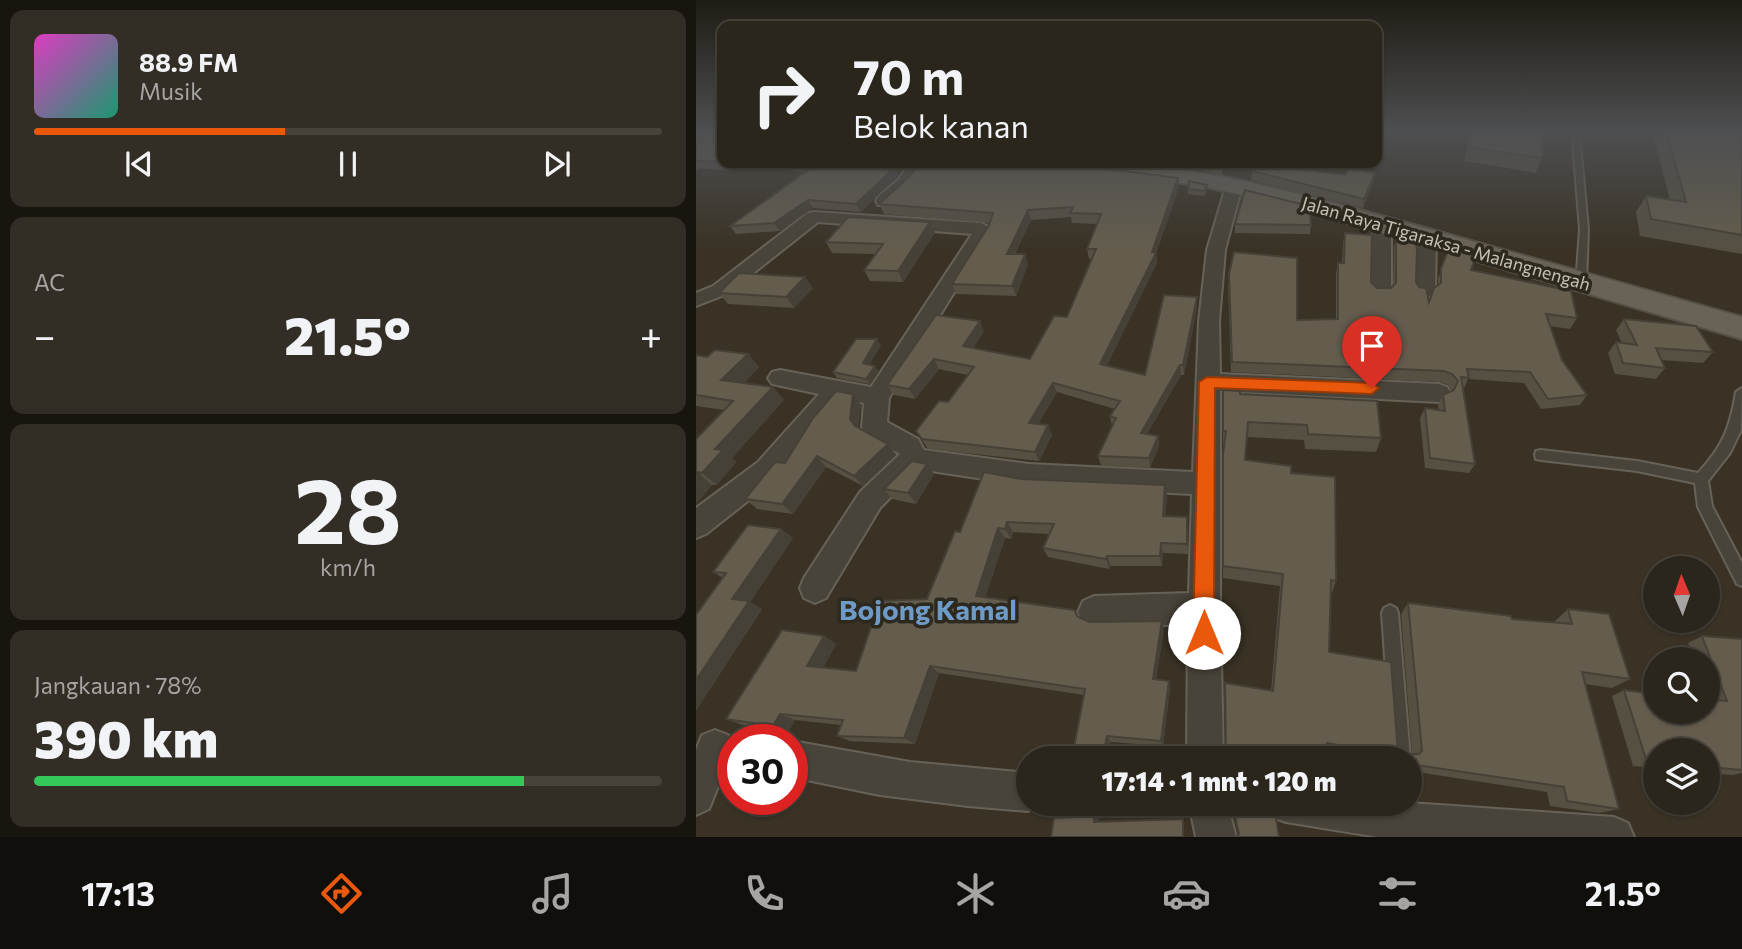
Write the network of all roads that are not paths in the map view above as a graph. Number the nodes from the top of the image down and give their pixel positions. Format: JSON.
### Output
{"nodes":[{"id":1,"x":913,"y":170,"type":"edge"},
{"id":2,"x":1176,"y":170,"type":"edge"},
{"id":3,"x":1579,"y":170,"type":"edge"},
{"id":4,"x":1233,"y":186,"type":"junction"},
{"id":5,"x":868,"y":219,"type":"junction"},
{"id":6,"x":1382,"y":226,"type":"junction"},
{"id":7,"x":1428,"y":239,"type":"junction"},
{"id":8,"x":1581,"y":284,"type":"junction"},
{"id":9,"x":1381,"y":292,"type":"edge"},
{"id":10,"x":1425,"y":292,"type":"edge"},
{"id":11,"x":696,"y":300,"type":"edge"},
{"id":12,"x":1741,"y":328,"type":"edge"},
{"id":13,"x":780,"y":378,"type":"dead end"},
{"id":14,"x":1207,"y":382,"type":"junction"},
{"id":15,"x":836,"y":391,"type":"junction"},
{"id":16,"x":1741,"y":392,"type":"edge"},
{"id":17,"x":1439,"y":393,"type":"dead end"},
{"id":18,"x":877,"y":397,"type":"junction"},
{"id":19,"x":1541,"y":455,"type":"dead end"},
{"id":20,"x":915,"y":457,"type":"junction"},
{"id":21,"x":1701,"y":479,"type":"junction"},
{"id":22,"x":1205,"y":483,"type":"junction"},
{"id":23,"x":696,"y":525,"type":"edge"},
{"id":24,"x":1741,"y":579,"type":"edge"},
{"id":25,"x":815,"y":588,"type":"dead end"},
{"id":26,"x":1204,"y":608,"type":"junction"},
{"id":27,"x":1094,"y":611,"type":"dead end"},
{"id":28,"x":1390,"y":614,"type":"dead end"},
{"id":29,"x":1205,"y":746,"type":"edge"},
{"id":30,"x":1400,"y":746,"type":"edge"},
{"id":31,"x":715,"y":749,"type":"edge"},
{"id":32,"x":808,"y":762,"type":"edge"},
{"id":33,"x":1016,"y":791,"type":"edge"},
{"id":34,"x":696,"y":796,"type":"edge"},
{"id":35,"x":1422,"y":815,"type":"edge"},
{"id":36,"x":1211,"y":816,"type":"edge"},
{"id":37,"x":1216,"y":837,"type":"edge"},
{"id":38,"x":1614,"y":837,"type":"edge"}],
"edges":[{"from":1,"to":5,"type":"street"},
{"from":2,"to":4,"type":"main road","name":"Jalan Raya Tigaraksa - Malangnengah"},
{"from":3,"to":8,"type":"lane"},
{"from":4,"to":6,"type":"main road","name":"Jalan Raya Tigaraksa - Malangnengah"},
{"from":4,"to":14,"type":"street"},
{"from":5,"to":11,"type":"street"},
{"from":5,"to":18,"type":"street"},
{"from":6,"to":7,"type":"main road","name":"Jalan Raya Tigaraksa - Malangnengah"},
{"from":6,"to":9,"type":"street"},
{"from":7,"to":8,"type":"main road","name":"Jalan Raya Tigaraksa - Malangnengah"},
{"from":7,"to":10,"type":"street"},
{"from":8,"to":12,"type":"main road","name":"Jalan Raya Tigaraksa - Malangnengah"},
{"from":13,"to":15,"type":"street"},
{"from":14,"to":17,"type":"street"},
{"from":14,"to":22,"type":"street"},
{"from":15,"to":18,"type":"street"},
{"from":15,"to":23,"type":"street"},
{"from":16,"to":21,"type":"lane"},
{"from":18,"to":20,"type":"street"},
{"from":19,"to":21,"type":"lane"},
{"from":20,"to":22,"type":"street"},
{"from":20,"to":25,"type":"street"},
{"from":21,"to":24,"type":"lane"},
{"from":22,"to":26,"type":"street"},
{"from":26,"to":27,"type":"street"},
{"from":26,"to":29,"type":"street"},
{"from":28,"to":30,"type":"lane"},
{"from":31,"to":34,"type":"street"},
{"from":32,"to":33,"type":"street"},
{"from":35,"to":38,"type":"street"},
{"from":36,"to":37,"type":"street"}]}
